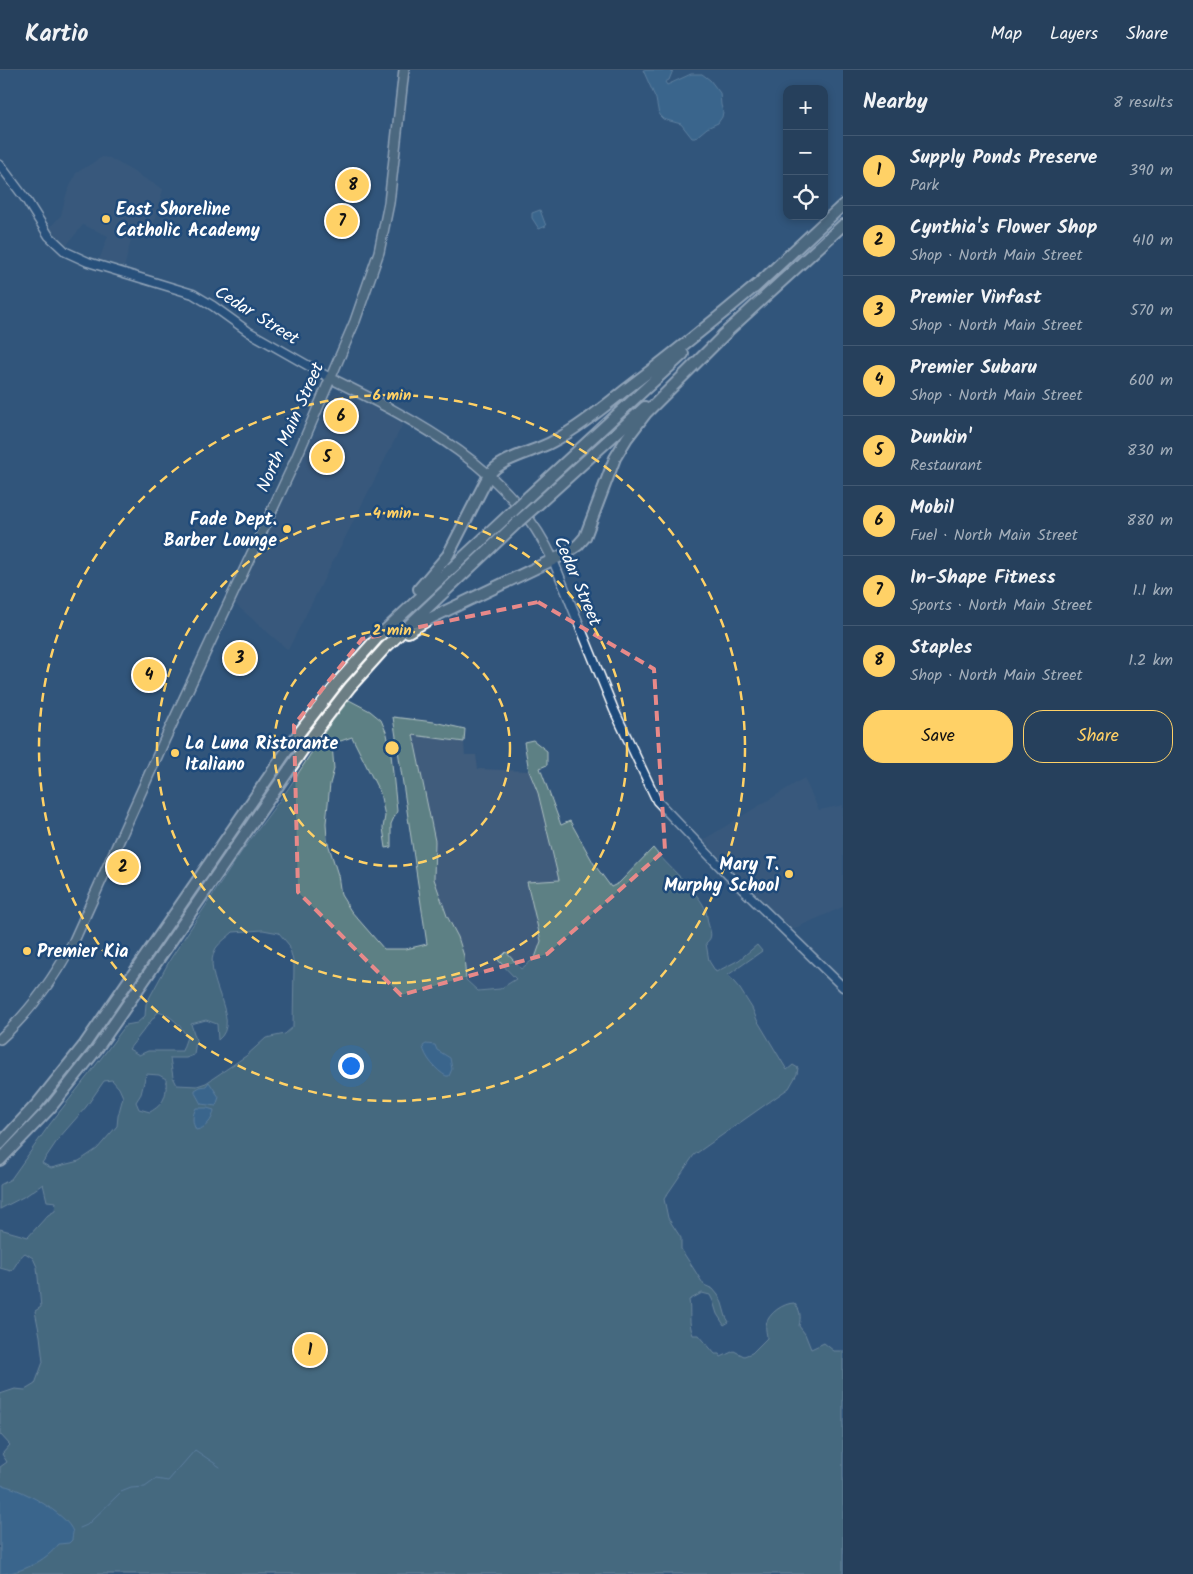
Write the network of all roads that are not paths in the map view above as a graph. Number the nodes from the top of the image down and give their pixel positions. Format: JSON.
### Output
{"nodes":[{"id":1,"x":404,"y":70,"type":"edge"},
{"id":2,"x":0,"y":165,"type":"edge"},
{"id":3,"x":843,"y":205,"type":"edge"},
{"id":4,"x":843,"y":225,"type":"edge"},
{"id":5,"x":758,"y":284,"type":"junction"},
{"id":6,"x":727,"y":332,"type":"junction"},
{"id":7,"x":330,"y":378,"type":"junction"},
{"id":8,"x":489,"y":475,"type":"junction"},
{"id":9,"x":553,"y":560,"type":"junction"},
{"id":10,"x":379,"y":636,"type":"junction"},
{"id":11,"x":352,"y":684,"type":"junction"},
{"id":12,"x":843,"y":987,"type":"edge"},
{"id":13,"x":0,"y":1039,"type":"edge"},
{"id":14,"x":0,"y":1144,"type":"edge"},
{"id":15,"x":0,"y":1160,"type":"edge"}],
"edges":[{"from":1,"to":7,"type":"main road","name":"North Main Street"},
{"from":2,"to":7,"type":"main road","name":"Cedar Street"},
{"from":3,"to":5,"type":"highway"},
{"from":4,"to":6,"type":"highway"},
{"from":5,"to":8,"type":"highway"},
{"from":5,"to":10,"type":"highway","bridge":true},
{"from":6,"to":9,"type":"highway"},
{"from":6,"to":11,"type":"highway","bridge":true},
{"from":7,"to":8,"type":"main road","name":"Cedar Street"},
{"from":7,"to":13,"type":"main road","name":"North Main Street"},
{"from":8,"to":9,"type":"main road","name":"Cedar Street"},
{"from":8,"to":10,"type":"highway"},
{"from":9,"to":11,"type":"highway"},
{"from":9,"to":12,"type":"main road","name":"Cedar Street"},
{"from":10,"to":14,"type":"highway"},
{"from":11,"to":15,"type":"highway"}]}
